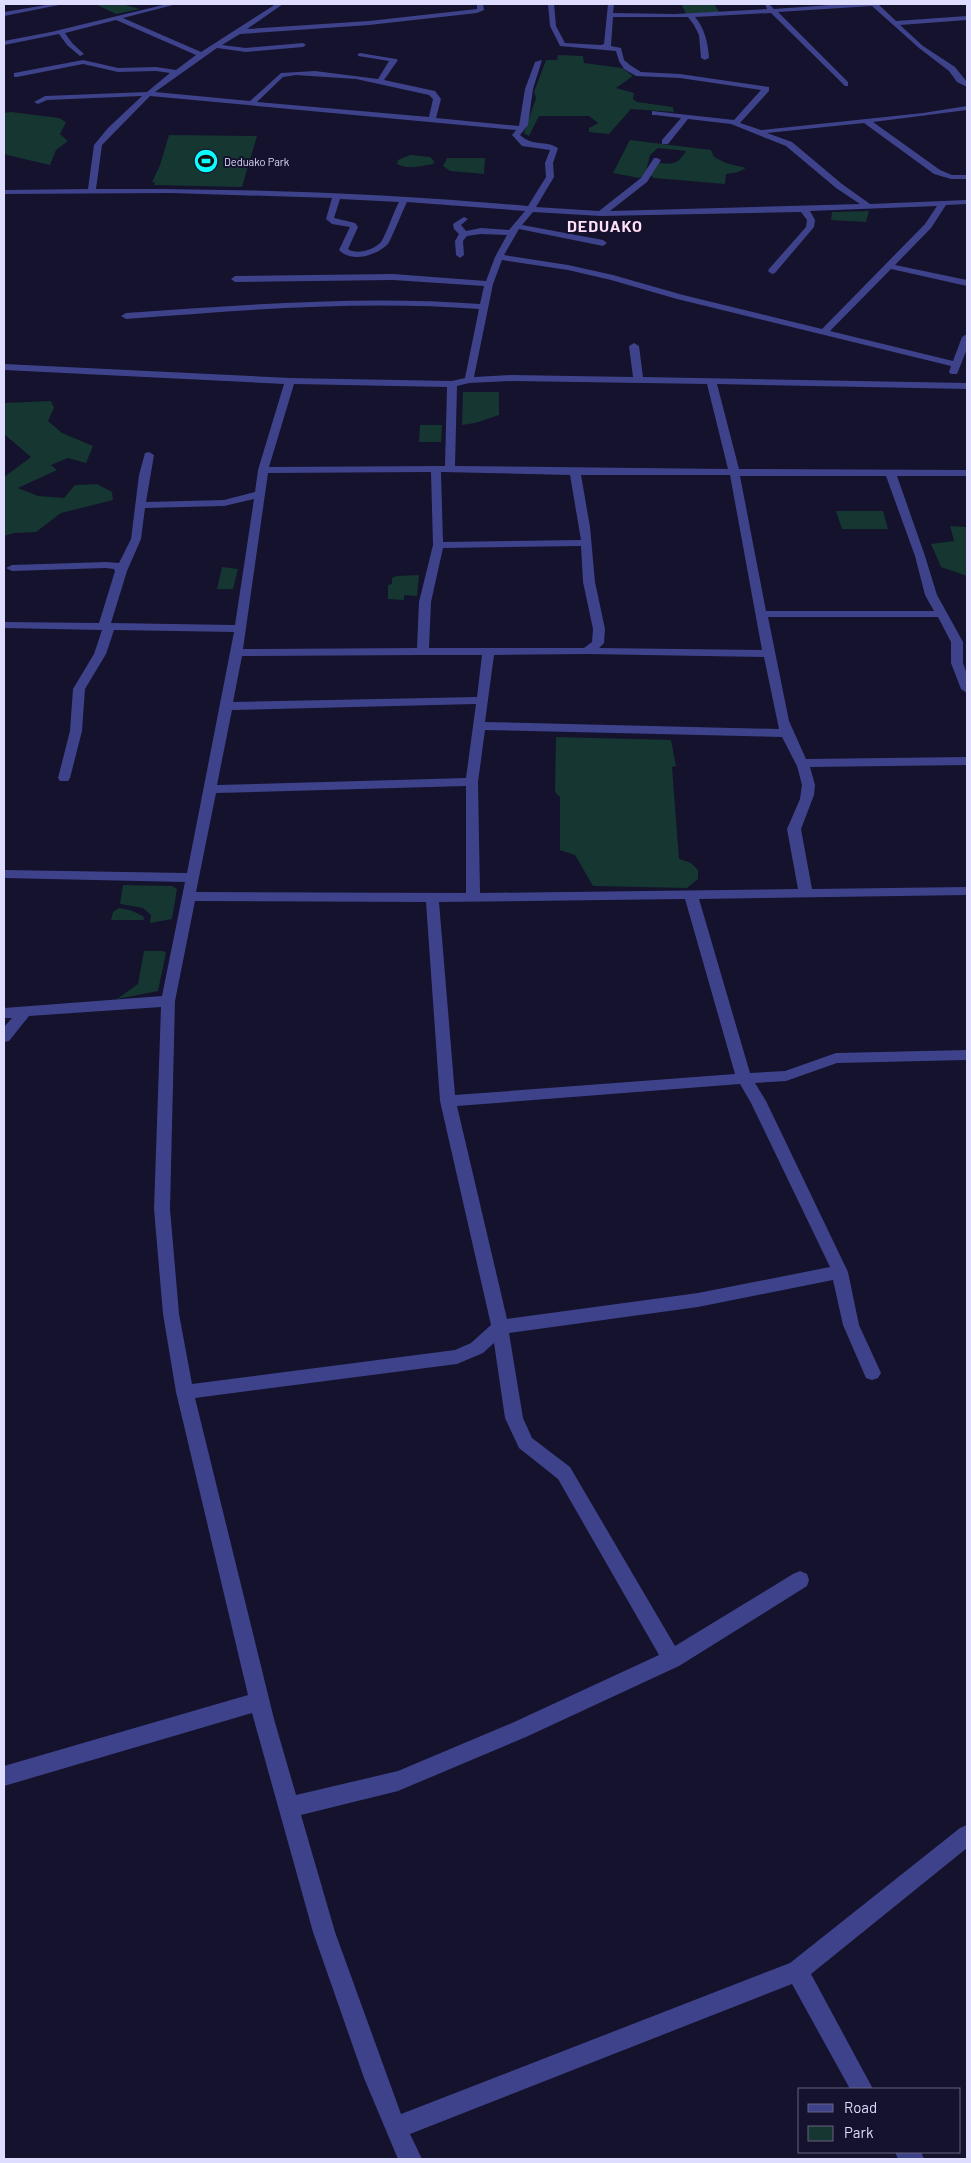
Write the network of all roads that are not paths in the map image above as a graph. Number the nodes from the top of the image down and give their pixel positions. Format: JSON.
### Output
{"nodes":[{"id":1,"x":56,"y":4,"type":"edge"},
{"id":2,"x":174,"y":4,"type":"edge"},
{"id":3,"x":280,"y":4,"type":"edge"},
{"id":4,"x":480,"y":4,"type":"edge"},
{"id":5,"x":551,"y":4,"type":"edge"},
{"id":6,"x":611,"y":4,"type":"edge"},
{"id":7,"x":766,"y":4,"type":"edge"},
{"id":8,"x":872,"y":4,"type":"edge"},
{"id":9,"x":772,"y":10,"type":"junction"},
{"id":10,"x":4,"y":14,"type":"edge"},
{"id":11,"x":610,"y":14,"type":"junction"},
{"id":12,"x":57,"y":15,"type":"dead end"},
{"id":13,"x":690,"y":16,"type":"junction"},
{"id":14,"x":116,"y":18,"type":"junction"},
{"id":15,"x":967,"y":18,"type":"edge"},
{"id":16,"x":894,"y":24,"type":"junction"},
{"id":17,"x":64,"y":28,"type":"junction"},
{"id":18,"x":238,"y":32,"type":"junction"},
{"id":19,"x":4,"y":43,"type":"edge"},
{"id":20,"x":303,"y":45,"type":"dead end"},
{"id":21,"x":215,"y":46,"type":"junction"},
{"id":22,"x":605,"y":47,"type":"junction"},
{"id":23,"x":80,"y":54,"type":"dead end"},
{"id":24,"x":201,"y":55,"type":"junction"},
{"id":25,"x":360,"y":55,"type":"dead end"},
{"id":26,"x":705,"y":58,"type":"dead end"},
{"id":27,"x":540,"y":62,"type":"dead end"},
{"id":28,"x":177,"y":72,"type":"junction"},
{"id":29,"x":16,"y":75,"type":"dead end"},
{"id":30,"x":380,"y":81,"type":"junction"},
{"id":31,"x":844,"y":84,"type":"dead end"},
{"id":32,"x":967,"y":85,"type":"edge"},
{"id":33,"x":148,"y":94,"type":"junction"},
{"id":34,"x":38,"y":102,"type":"dead end"},
{"id":35,"x":252,"y":103,"type":"junction"},
{"id":36,"x":967,"y":108,"type":"edge"},
{"id":37,"x":655,"y":113,"type":"dead end"},
{"id":38,"x":687,"y":116,"type":"junction"},
{"id":39,"x":432,"y":121,"type":"junction"},
{"id":40,"x":866,"y":121,"type":"junction"},
{"id":41,"x":736,"y":123,"type":"junction"},
{"id":42,"x":520,"y":128,"type":"junction"},
{"id":43,"x":757,"y":132,"type":"junction"},
{"id":44,"x":665,"y":142,"type":"dead end"},
{"id":45,"x":657,"y":160,"type":"dead end"},
{"id":46,"x":967,"y":177,"type":"edge"},
{"id":47,"x":92,"y":191,"type":"junction"},
{"id":48,"x":4,"y":192,"type":"edge"},
{"id":49,"x":337,"y":196,"type":"junction"},
{"id":50,"x":404,"y":199,"type":"junction"},
{"id":51,"x":967,"y":202,"type":"edge"},
{"id":52,"x":943,"y":203,"type":"junction"},
{"id":53,"x":868,"y":206,"type":"junction"},
{"id":54,"x":531,"y":209,"type":"junction"},
{"id":55,"x":804,"y":209,"type":"junction"},
{"id":56,"x":601,"y":214,"type":"junction"},
{"id":57,"x":464,"y":219,"type":"dead end"},
{"id":58,"x":514,"y":229,"type":"junction"},
{"id":59,"x":464,"y":234,"type":"junction"},
{"id":60,"x":603,"y":243,"type":"dead end"},
{"id":61,"x":460,"y":255,"type":"dead end"},
{"id":62,"x":499,"y":256,"type":"junction"},
{"id":63,"x":889,"y":266,"type":"junction"},
{"id":64,"x":772,"y":271,"type":"dead end"},
{"id":65,"x":235,"y":279,"type":"dead end"},
{"id":66,"x":967,"y":283,"type":"edge"},
{"id":67,"x":489,"y":284,"type":"junction"},
{"id":68,"x":484,"y":308,"type":"junction"},
{"id":69,"x":126,"y":316,"type":"dead end"},
{"id":70,"x":824,"y":332,"type":"junction"},
{"id":71,"x":967,"y":337,"type":"edge"},
{"id":72,"x":634,"y":346,"type":"dead end"},
{"id":73,"x":957,"y":365,"type":"junction"},
{"id":74,"x":4,"y":367,"type":"edge"},
{"id":75,"x":638,"y":379,"type":"junction"},
{"id":76,"x":469,"y":380,"type":"junction"},
{"id":77,"x":712,"y":380,"type":"junction"},
{"id":78,"x":290,"y":381,"type":"junction"},
{"id":79,"x":452,"y":384,"type":"junction"},
{"id":80,"x":947,"y":385,"type":"junction"},
{"id":81,"x":967,"y":386,"type":"edge"},
{"id":82,"x":149,"y":455,"type":"dead end"},
{"id":83,"x":450,"y":469,"type":"junction"},
{"id":84,"x":263,"y":470,"type":"junction"},
{"id":85,"x":436,"y":470,"type":"junction"},
{"id":86,"x":576,"y":472,"type":"junction"},
{"id":87,"x":734,"y":472,"type":"junction"},
{"id":88,"x":890,"y":472,"type":"junction"},
{"id":89,"x":967,"y":473,"type":"edge"},
{"id":90,"x":260,"y":494,"type":"junction"},
{"id":91,"x":140,"y":505,"type":"junction"},
{"id":92,"x":586,"y":543,"type":"junction"},
{"id":93,"x":438,"y":545,"type":"junction"},
{"id":94,"x":12,"y":568,"type":"dead end"},
{"id":95,"x":121,"y":571,"type":"junction"},
{"id":96,"x":761,"y":614,"type":"junction"},
{"id":97,"x":942,"y":614,"type":"junction"},
{"id":98,"x":4,"y":625,"type":"edge"},
{"id":99,"x":106,"y":627,"type":"junction"},
{"id":100,"x":241,"y":629,"type":"junction"},
{"id":101,"x":587,"y":651,"type":"junction"},
{"id":102,"x":423,"y":652,"type":"junction"},
{"id":103,"x":237,"y":653,"type":"junction"},
{"id":104,"x":488,"y":653,"type":"junction"},
{"id":105,"x":768,"y":654,"type":"junction"},
{"id":106,"x":967,"y":689,"type":"edge"},
{"id":107,"x":482,"y":700,"type":"junction"},
{"id":108,"x":227,"y":706,"type":"junction"},
{"id":109,"x":480,"y":726,"type":"junction"},
{"id":110,"x":785,"y":733,"type":"junction"},
{"id":111,"x":967,"y":761,"type":"edge"},
{"id":112,"x":802,"y":763,"type":"junction"},
{"id":113,"x":64,"y":778,"type":"dead end"},
{"id":114,"x":472,"y":782,"type":"junction"},
{"id":115,"x":211,"y":788,"type":"junction"},
{"id":116,"x":4,"y":874,"type":"edge"},
{"id":117,"x":192,"y":878,"type":"junction"},
{"id":118,"x":967,"y":891,"type":"edge"},
{"id":119,"x":806,"y":894,"type":"junction"},
{"id":120,"x":188,"y":896,"type":"junction"},
{"id":121,"x":691,"y":896,"type":"junction"},
{"id":122,"x":432,"y":897,"type":"junction"},
{"id":123,"x":473,"y":898,"type":"junction"},
{"id":124,"x":168,"y":1001,"type":"junction"},
{"id":125,"x":4,"y":1013,"type":"edge"},
{"id":126,"x":24,"y":1013,"type":"junction"},
{"id":127,"x":4,"y":1038,"type":"edge"},
{"id":128,"x":967,"y":1056,"type":"edge"},
{"id":129,"x":744,"y":1080,"type":"junction"},
{"id":130,"x":448,"y":1101,"type":"junction"},
{"id":131,"x":840,"y":1272,"type":"junction"},
{"id":132,"x":500,"y":1327,"type":"junction"},
{"id":133,"x":872,"y":1373,"type":"dead end"},
{"id":134,"x":185,"y":1392,"type":"junction"},
{"id":135,"x":800,"y":1580,"type":"dead end"},
{"id":136,"x":672,"y":1659,"type":"junction"},
{"id":137,"x":259,"y":1701,"type":"junction"},
{"id":138,"x":4,"y":1776,"type":"edge"},
{"id":139,"x":290,"y":1807,"type":"junction"},
{"id":140,"x":967,"y":1835,"type":"edge"},
{"id":141,"x":796,"y":1971,"type":"junction"},
{"id":142,"x":861,"y":2088,"type":"edge"},
{"id":143,"x":394,"y":2128,"type":"junction"},
{"id":144,"x":410,"y":2159,"type":"edge"}],
"edges":[{"from":1,"to":10,"type":"street"},
{"from":1,"to":12,"type":"street"},
{"from":2,"to":14,"type":"street"},
{"from":3,"to":18,"type":"street"},
{"from":4,"to":18,"type":"street"},
{"from":5,"to":22,"type":"street"},
{"from":6,"to":11,"type":"street"},
{"from":7,"to":9,"type":"street"},
{"from":8,"to":9,"type":"street"},
{"from":8,"to":16,"type":"street"},
{"from":9,"to":13,"type":"street"},
{"from":9,"to":31,"type":"street"},
{"from":11,"to":13,"type":"street"},
{"from":11,"to":22,"type":"street"},
{"from":13,"to":26,"type":"street"},
{"from":14,"to":17,"type":"street"},
{"from":14,"to":24,"type":"street"},
{"from":15,"to":16,"type":"street"},
{"from":16,"to":32,"type":"street"},
{"from":17,"to":19,"type":"street"},
{"from":17,"to":23,"type":"street"},
{"from":18,"to":21,"type":"street"},
{"from":20,"to":21,"type":"street"},
{"from":21,"to":24,"type":"street"},
{"from":22,"to":41,"type":"street"},
{"from":24,"to":28,"type":"street"},
{"from":25,"to":30,"type":"street"},
{"from":27,"to":42,"type":"street"},
{"from":28,"to":29,"type":"street"},
{"from":28,"to":33,"type":"street"},
{"from":30,"to":35,"type":"street"},
{"from":30,"to":39,"type":"street"},
{"from":33,"to":34,"type":"street"},
{"from":33,"to":35,"type":"street"},
{"from":33,"to":47,"type":"street"},
{"from":35,"to":39,"type":"street"},
{"from":36,"to":40,"type":"street"},
{"from":37,"to":38,"type":"street"},
{"from":38,"to":41,"type":"street"},
{"from":38,"to":44,"type":"street"},
{"from":39,"to":42,"type":"street"},
{"from":40,"to":43,"type":"street"},
{"from":40,"to":46,"type":"street"},
{"from":41,"to":43,"type":"street"},
{"from":42,"to":54,"type":"street"},
{"from":43,"to":53,"type":"street"},
{"from":45,"to":56,"type":"street"},
{"from":47,"to":48,"type":"street"},
{"from":47,"to":49,"type":"street"},
{"from":49,"to":50,"type":"street"},
{"from":49,"to":50,"type":"street"},
{"from":50,"to":54,"type":"street"},
{"from":51,"to":52,"type":"street"},
{"from":52,"to":53,"type":"street"},
{"from":52,"to":63,"type":"street"},
{"from":53,"to":55,"type":"street"},
{"from":54,"to":56,"type":"street"},
{"from":54,"to":58,"type":"street"},
{"from":55,"to":56,"type":"street"},
{"from":55,"to":64,"type":"street"},
{"from":57,"to":59,"type":"street"},
{"from":58,"to":59,"type":"street"},
{"from":58,"to":60,"type":"street"},
{"from":58,"to":62,"type":"street"},
{"from":59,"to":61,"type":"street"},
{"from":62,"to":67,"type":"street"},
{"from":62,"to":70,"type":"street"},
{"from":63,"to":66,"type":"street"},
{"from":63,"to":70,"type":"street"},
{"from":65,"to":67,"type":"street"},
{"from":67,"to":68,"type":"street"},
{"from":68,"to":69,"type":"street"},
{"from":68,"to":76,"type":"street"},
{"from":70,"to":73,"type":"street"},
{"from":71,"to":73,"type":"street"},
{"from":72,"to":75,"type":"street"},
{"from":73,"to":80,"type":"street"},
{"from":74,"to":78,"type":"street"},
{"from":75,"to":76,"type":"street"},
{"from":75,"to":77,"type":"street"},
{"from":76,"to":79,"type":"street"},
{"from":77,"to":80,"type":"street"},
{"from":77,"to":87,"type":"street"},
{"from":78,"to":79,"type":"street"},
{"from":78,"to":84,"type":"street"},
{"from":79,"to":83,"type":"street"},
{"from":80,"to":81,"type":"street"},
{"from":82,"to":91,"type":"street"},
{"from":83,"to":85,"type":"street"},
{"from":83,"to":86,"type":"street"},
{"from":84,"to":85,"type":"street"},
{"from":84,"to":90,"type":"street"},
{"from":85,"to":93,"type":"street"},
{"from":86,"to":87,"type":"street"},
{"from":86,"to":92,"type":"street"},
{"from":87,"to":88,"type":"street"},
{"from":87,"to":96,"type":"street"},
{"from":88,"to":89,"type":"street"},
{"from":88,"to":97,"type":"street"},
{"from":90,"to":91,"type":"street"},
{"from":90,"to":100,"type":"street"},
{"from":91,"to":95,"type":"street"},
{"from":92,"to":93,"type":"street"},
{"from":92,"to":101,"type":"street"},
{"from":93,"to":102,"type":"street"},
{"from":94,"to":95,"type":"street"},
{"from":95,"to":99,"type":"street"},
{"from":96,"to":97,"type":"street"},
{"from":96,"to":105,"type":"street"},
{"from":97,"to":106,"type":"street"},
{"from":98,"to":99,"type":"street"},
{"from":99,"to":100,"type":"street"},
{"from":99,"to":113,"type":"street"},
{"from":100,"to":103,"type":"street"},
{"from":101,"to":104,"type":"street"},
{"from":101,"to":105,"type":"street"},
{"from":102,"to":103,"type":"street"},
{"from":102,"to":104,"type":"street"},
{"from":103,"to":108,"type":"street"},
{"from":104,"to":107,"type":"street"},
{"from":105,"to":110,"type":"street"},
{"from":107,"to":108,"type":"street"},
{"from":107,"to":109,"type":"street"},
{"from":108,"to":115,"type":"street"},
{"from":109,"to":110,"type":"street"},
{"from":109,"to":114,"type":"street"},
{"from":110,"to":112,"type":"street"},
{"from":111,"to":112,"type":"street"},
{"from":112,"to":119,"type":"street"},
{"from":114,"to":115,"type":"street"},
{"from":114,"to":123,"type":"street"},
{"from":115,"to":117,"type":"street"},
{"from":116,"to":117,"type":"street"},
{"from":117,"to":120,"type":"street"},
{"from":118,"to":119,"type":"street"},
{"from":119,"to":121,"type":"street"},
{"from":120,"to":122,"type":"street"},
{"from":120,"to":124,"type":"street"},
{"from":121,"to":123,"type":"street"},
{"from":121,"to":129,"type":"street"},
{"from":122,"to":123,"type":"street"},
{"from":122,"to":130,"type":"street"},
{"from":124,"to":126,"type":"street"},
{"from":124,"to":134,"type":"street"},
{"from":125,"to":126,"type":"street"},
{"from":126,"to":127,"type":"street"},
{"from":128,"to":129,"type":"street"},
{"from":129,"to":130,"type":"street"},
{"from":129,"to":131,"type":"street"},
{"from":130,"to":132,"type":"street"},
{"from":131,"to":132,"type":"street"},
{"from":131,"to":133,"type":"street"},
{"from":132,"to":134,"type":"street"},
{"from":132,"to":136,"type":"street"},
{"from":134,"to":137,"type":"street"},
{"from":135,"to":136,"type":"street"},
{"from":136,"to":139,"type":"street"},
{"from":137,"to":138,"type":"street"},
{"from":137,"to":139,"type":"street"},
{"from":139,"to":143,"type":"street"},
{"from":140,"to":141,"type":"street"},
{"from":141,"to":142,"type":"street"},
{"from":141,"to":143,"type":"street"},
{"from":143,"to":144,"type":"street"}]}
